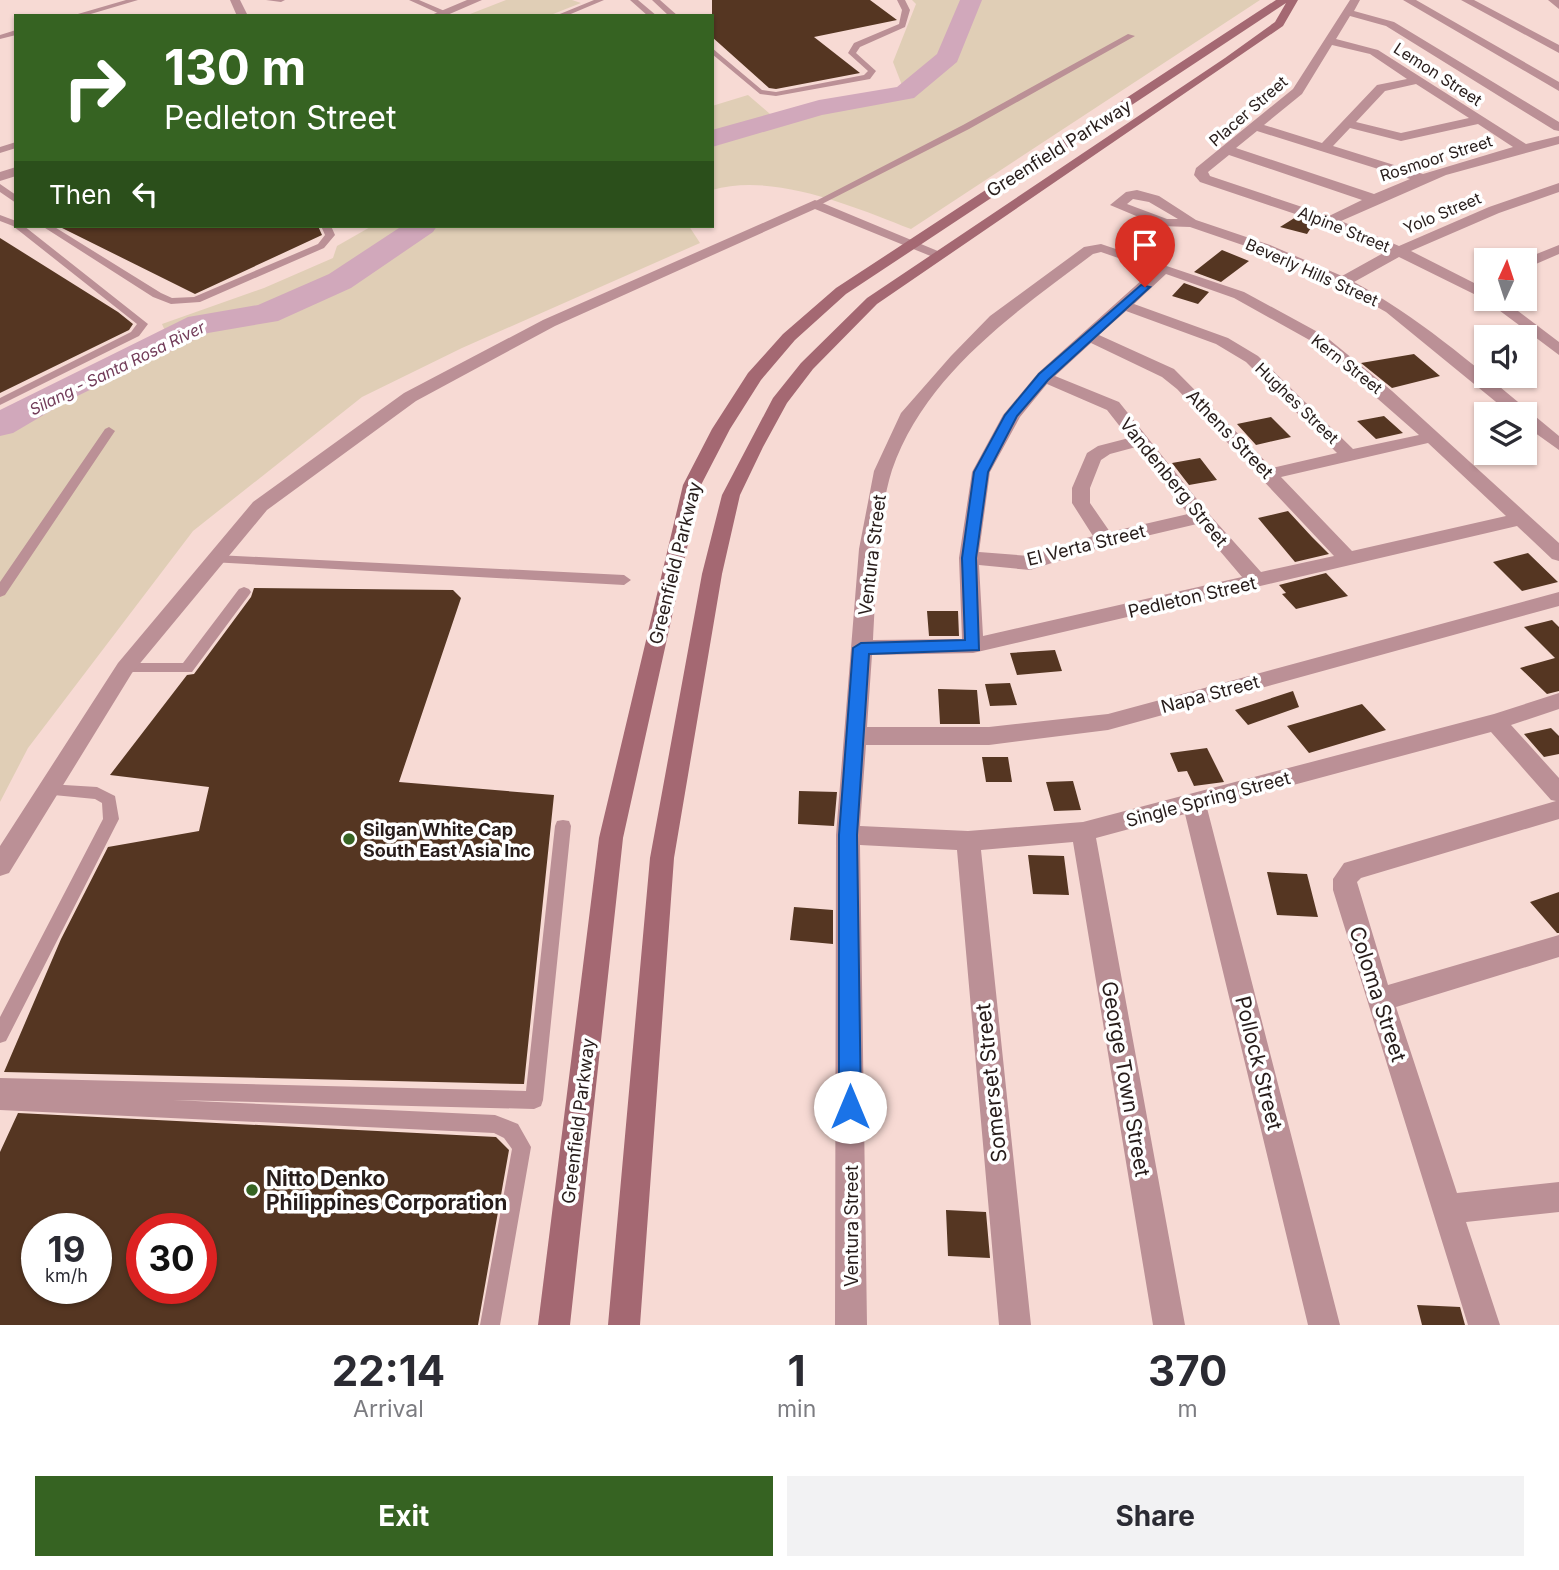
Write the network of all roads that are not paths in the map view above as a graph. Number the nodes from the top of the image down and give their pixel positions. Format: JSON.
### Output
{"nodes":[{"id":1,"x":134,"y":0,"type":"edge"},
{"id":2,"x":270,"y":0,"type":"edge"},
{"id":3,"x":281,"y":0,"type":"edge"},
{"id":4,"x":413,"y":0,"type":"edge"},
{"id":5,"x":477,"y":0,"type":"edge"},
{"id":6,"x":597,"y":0,"type":"edge"},
{"id":7,"x":634,"y":0,"type":"edge"},
{"id":8,"x":656,"y":0,"type":"edge"},
{"id":9,"x":901,"y":0,"type":"edge"},
{"id":10,"x":1283,"y":0,"type":"edge"},
{"id":11,"x":1293,"y":0,"type":"edge"},
{"id":12,"x":1354,"y":0,"type":"edge"},
{"id":13,"x":1408,"y":0,"type":"edge"},
{"id":14,"x":1466,"y":0,"type":"edge"},
{"id":15,"x":1553,"y":0,"type":"edge"},
{"id":16,"x":1499,"y":3,"type":"dead end"},
{"id":17,"x":1559,"y":6,"type":"edge"},
{"id":18,"x":1481,"y":9,"type":"junction"},
{"id":19,"x":1347,"y":12,"type":"junction"},
{"id":20,"x":82,"y":14,"type":"edge"},
{"id":21,"x":439,"y":14,"type":"edge"},
{"id":22,"x":564,"y":14,"type":"edge"},
{"id":23,"x":651,"y":14,"type":"edge"},
{"id":24,"x":672,"y":14,"type":"edge"},
{"id":25,"x":1131,"y":36,"type":"dead end"},
{"id":26,"x":1329,"y":41,"type":"junction"},
{"id":27,"x":1559,"y":50,"type":"edge"},
{"id":28,"x":714,"y":52,"type":"edge"},
{"id":29,"x":1418,"y":80,"type":"junction"},
{"id":30,"x":1559,"y":87,"type":"edge"},
{"id":31,"x":1479,"y":120,"type":"junction"},
{"id":32,"x":1350,"y":124,"type":"junction"},
{"id":33,"x":1257,"y":127,"type":"junction"},
{"id":34,"x":1559,"y":127,"type":"edge"},
{"id":35,"x":1559,"y":140,"type":"edge"},
{"id":36,"x":1325,"y":147,"type":"junction"},
{"id":37,"x":1524,"y":148,"type":"junction"},
{"id":38,"x":1228,"y":150,"type":"junction"},
{"id":39,"x":1201,"y":171,"type":"joint"},
{"id":40,"x":1420,"y":178,"type":"junction"},
{"id":41,"x":0,"y":187,"type":"edge"},
{"id":42,"x":1559,"y":187,"type":"edge"},
{"id":43,"x":14,"y":198,"type":"edge"},
{"id":44,"x":1371,"y":198,"type":"junction"},
{"id":45,"x":815,"y":204,"type":"junction"},
{"id":46,"x":1330,"y":221,"type":"junction"},
{"id":47,"x":1191,"y":223,"type":"dead end"},
{"id":48,"x":21,"y":228,"type":"edge"},
{"id":49,"x":50,"y":228,"type":"edge"},
{"id":50,"x":327,"y":228,"type":"edge"},
{"id":51,"x":913,"y":243,"type":"junction"},
{"id":52,"x":1559,"y":249,"type":"edge"},
{"id":53,"x":1089,"y":250,"type":"joint"},
{"id":54,"x":1399,"y":251,"type":"junction"},
{"id":55,"x":938,"y":254,"type":"junction"},
{"id":56,"x":1537,"y":258,"type":"edge"},
{"id":57,"x":1163,"y":269,"type":"junction"},
{"id":58,"x":1343,"y":282,"type":"junction"},
{"id":59,"x":1474,"y":285,"type":"edge"},
{"id":60,"x":1126,"y":306,"type":"junction"},
{"id":61,"x":1509,"y":312,"type":"edge"},
{"id":62,"x":1090,"y":337,"type":"junction"},
{"id":63,"x":1559,"y":350,"type":"edge"},
{"id":64,"x":1044,"y":377,"type":"junction"},
{"id":65,"x":0,"y":402,"type":"edge"},
{"id":66,"x":1507,"y":402,"type":"edge"},
{"id":67,"x":1537,"y":427,"type":"edge"},
{"id":68,"x":109,"y":431,"type":"dead end"},
{"id":69,"x":1432,"y":438,"type":"junction"},
{"id":70,"x":1139,"y":441,"type":"junction"},
{"id":71,"x":1559,"y":445,"type":"edge"},
{"id":72,"x":1349,"y":455,"type":"junction"},
{"id":73,"x":1268,"y":474,"type":"junction"},
{"id":74,"x":1201,"y":517,"type":"junction"},
{"id":75,"x":1519,"y":519,"type":"junction"},
{"id":76,"x":1105,"y":539,"type":"junction"},
{"id":77,"x":1559,"y":554,"type":"edge"},
{"id":78,"x":969,"y":558,"type":"junction"},
{"id":79,"x":216,"y":559,"type":"junction"},
{"id":80,"x":1349,"y":560,"type":"junction"},
{"id":81,"x":624,"y":580,"type":"dead end"},
{"id":82,"x":1258,"y":582,"type":"junction"},
{"id":83,"x":0,"y":592,"type":"edge"},
{"id":84,"x":244,"y":592,"type":"dead end"},
{"id":85,"x":1559,"y":599,"type":"edge"},
{"id":86,"x":973,"y":646,"type":"junction"},
{"id":87,"x":861,"y":648,"type":"junction"},
{"id":88,"x":125,"y":668,"type":"junction"},
{"id":89,"x":1559,"y":701,"type":"edge"},
{"id":90,"x":1496,"y":722,"type":"junction"},
{"id":91,"x":854,"y":736,"type":"junction"},
{"id":92,"x":48,"y":790,"type":"junction"},
{"id":93,"x":1559,"y":793,"type":"edge"},
{"id":94,"x":1194,"y":802,"type":"junction"},
{"id":95,"x":1559,"y":810,"type":"edge"},
{"id":96,"x":564,"y":826,"type":"dead end"},
{"id":97,"x":1083,"y":832,"type":"junction"},
{"id":98,"x":848,"y":835,"type":"junction"},
{"id":99,"x":968,"y":841,"type":"junction"},
{"id":100,"x":0,"y":866,"type":"edge"},
{"id":101,"x":1559,"y":946,"type":"edge"},
{"id":102,"x":1379,"y":1000,"type":"junction"},
{"id":103,"x":0,"y":1035,"type":"edge"},
{"id":104,"x":0,"y":1087,"type":"edge"},
{"id":105,"x":0,"y":1101,"type":"edge"},
{"id":106,"x":1559,"y":1196,"type":"edge"},
{"id":107,"x":1448,"y":1209,"type":"junction"},
{"id":108,"x":490,"y":1325,"type":"edge"},
{"id":109,"x":554,"y":1325,"type":"edge"},
{"id":110,"x":624,"y":1325,"type":"edge"},
{"id":111,"x":851,"y":1325,"type":"edge"},
{"id":112,"x":1015,"y":1325,"type":"edge"},
{"id":113,"x":1169,"y":1325,"type":"edge"},
{"id":114,"x":1324,"y":1325,"type":"edge"},
{"id":115,"x":1484,"y":1325,"type":"edge"}],
"edges":[{"from":1,"to":20,"type":"lane"},
{"from":2,"to":3,"type":"lane"},
{"from":4,"to":21,"type":"lane"},
{"from":5,"to":21,"type":"street"},
{"from":6,"to":22,"type":"lane"},
{"from":7,"to":23,"type":"lane"},
{"from":8,"to":24,"type":"lane"},
{"from":9,"to":28,"type":"lane"},
{"from":10,"to":51,"type":"main road","name":"Greenfield Parkway"},
{"from":11,"to":55,"type":"main road","name":"Greenfield Parkway"},
{"from":12,"to":19,"type":"street","name":"Placer Street"},
{"from":13,"to":30,"type":"street"},
{"from":14,"to":18,"type":"street"},
{"from":15,"to":17,"type":"street"},
{"from":16,"to":18,"type":"street"},
{"from":18,"to":27,"type":"street"},
{"from":19,"to":26,"type":"street","name":"Placer Street"},
{"from":19,"to":34,"type":"street"},
{"from":25,"to":45,"type":"lane"},
{"from":26,"to":29,"type":"street","name":"Lemon Street"},
{"from":26,"to":33,"type":"street","name":"Placer Street"},
{"from":29,"to":31,"type":"street","name":"Lemon Street"},
{"from":29,"to":32,"type":"street"},
{"from":31,"to":32,"type":"street"},
{"from":31,"to":37,"type":"street","name":"Lemon Street"},
{"from":32,"to":36,"type":"street"},
{"from":33,"to":36,"type":"street"},
{"from":33,"to":38,"type":"street","name":"Placer Street"},
{"from":35,"to":37,"type":"street","name":"Rosmoor Street"},
{"from":36,"to":40,"type":"street"},
{"from":37,"to":40,"type":"street","name":"Rosmoor Street"},
{"from":38,"to":39,"type":"street","name":"Placer Street"},
{"from":38,"to":44,"type":"street"},
{"from":39,"to":46,"type":"street","name":"Alpine Street"},
{"from":40,"to":44,"type":"street","name":"Rosmoor Street"},
{"from":41,"to":43,"type":"lane"},
{"from":42,"to":54,"type":"street","name":"Yolo Street"},
{"from":44,"to":46,"type":"street","name":"Rosmoor Street"},
{"from":45,"to":51,"type":"street"},
{"from":45,"to":79,"type":"street"},
{"from":46,"to":54,"type":"street","name":"Alpine Street"},
{"from":47,"to":58,"type":"street","name":"Beverly Hills Street"},
{"from":48,"to":65,"type":"lane"},
{"from":49,"to":50,"type":"lane"},
{"from":51,"to":55,"type":"street"},
{"from":51,"to":109,"type":"main road","name":"Greenfield Parkway"},
{"from":52,"to":56,"type":"street"},
{"from":53,"to":57,"type":"street","name":"Kern Street"},
{"from":53,"to":87,"type":"street","name":"Ventura Street"},
{"from":54,"to":58,"type":"street","name":"Yolo Street"},
{"from":54,"to":59,"type":"street","name":"Alpine Street"},
{"from":55,"to":110,"type":"main road","name":"Greenfield Parkway"},
{"from":57,"to":60,"type":"street"},
{"from":57,"to":69,"type":"street","name":"Kern Street"},
{"from":58,"to":66,"type":"street","name":"Beverly Hills Street"},
{"from":60,"to":62,"type":"street"},
{"from":60,"to":72,"type":"street","name":"Hughes Street"},
{"from":61,"to":63,"type":"street"},
{"from":62,"to":64,"type":"street"},
{"from":62,"to":73,"type":"street","name":"Athens Street"},
{"from":64,"to":70,"type":"street","name":"Vandenberg Street"},
{"from":64,"to":78,"type":"street"},
{"from":67,"to":71,"type":"street","name":"Beverly Hills Street"},
{"from":68,"to":83,"type":"lane"},
{"from":69,"to":72,"type":"street"},
{"from":69,"to":75,"type":"street","name":"Kern Street"},
{"from":70,"to":74,"type":"street","name":"Vandenberg Street"},
{"from":70,"to":76,"type":"street"},
{"from":72,"to":73,"type":"street"},
{"from":73,"to":80,"type":"street","name":"Athens Street"},
{"from":74,"to":76,"type":"street","name":"El Verta Street"},
{"from":74,"to":82,"type":"street","name":"Vandenberg Street"},
{"from":75,"to":77,"type":"street","name":"Kern Street"},
{"from":75,"to":80,"type":"street","name":"Pedleton Street"},
{"from":76,"to":78,"type":"street","name":"El Verta Street"},
{"from":78,"to":86,"type":"street"},
{"from":79,"to":81,"type":"lane"},
{"from":79,"to":88,"type":"street"},
{"from":80,"to":82,"type":"street","name":"Pedleton Street"},
{"from":82,"to":86,"type":"street","name":"Pedleton Street"},
{"from":84,"to":88,"type":"lane"},
{"from":85,"to":91,"type":"street","name":"Napa Street"},
{"from":86,"to":87,"type":"street","name":"Pedleton Street"},
{"from":87,"to":91,"type":"street","name":"Ventura Street"},
{"from":88,"to":92,"type":"street"},
{"from":89,"to":90,"type":"street","name":"Single Spring Street"},
{"from":90,"to":93,"type":"street"},
{"from":90,"to":94,"type":"street","name":"Single Spring Street"},
{"from":91,"to":98,"type":"street","name":"Ventura Street"},
{"from":92,"to":100,"type":"street"},
{"from":92,"to":103,"type":"lane"},
{"from":94,"to":97,"type":"street","name":"Single Spring Street"},
{"from":94,"to":114,"type":"street","name":"Pollock Street"},
{"from":95,"to":102,"type":"street","name":"Coloma Street"},
{"from":96,"to":104,"type":"lane"},
{"from":97,"to":99,"type":"street","name":"Single Spring Street"},
{"from":97,"to":113,"type":"street","name":"George Town Street"},
{"from":98,"to":99,"type":"street","name":"Single Spring Street"},
{"from":98,"to":111,"type":"street","name":"Ventura Street"},
{"from":99,"to":112,"type":"street","name":"Somerset Street"},
{"from":101,"to":102,"type":"street"},
{"from":102,"to":107,"type":"street","name":"Coloma Street"},
{"from":105,"to":108,"type":"lane"},
{"from":106,"to":107,"type":"street"},
{"from":107,"to":115,"type":"street","name":"Coloma Street"}]}
